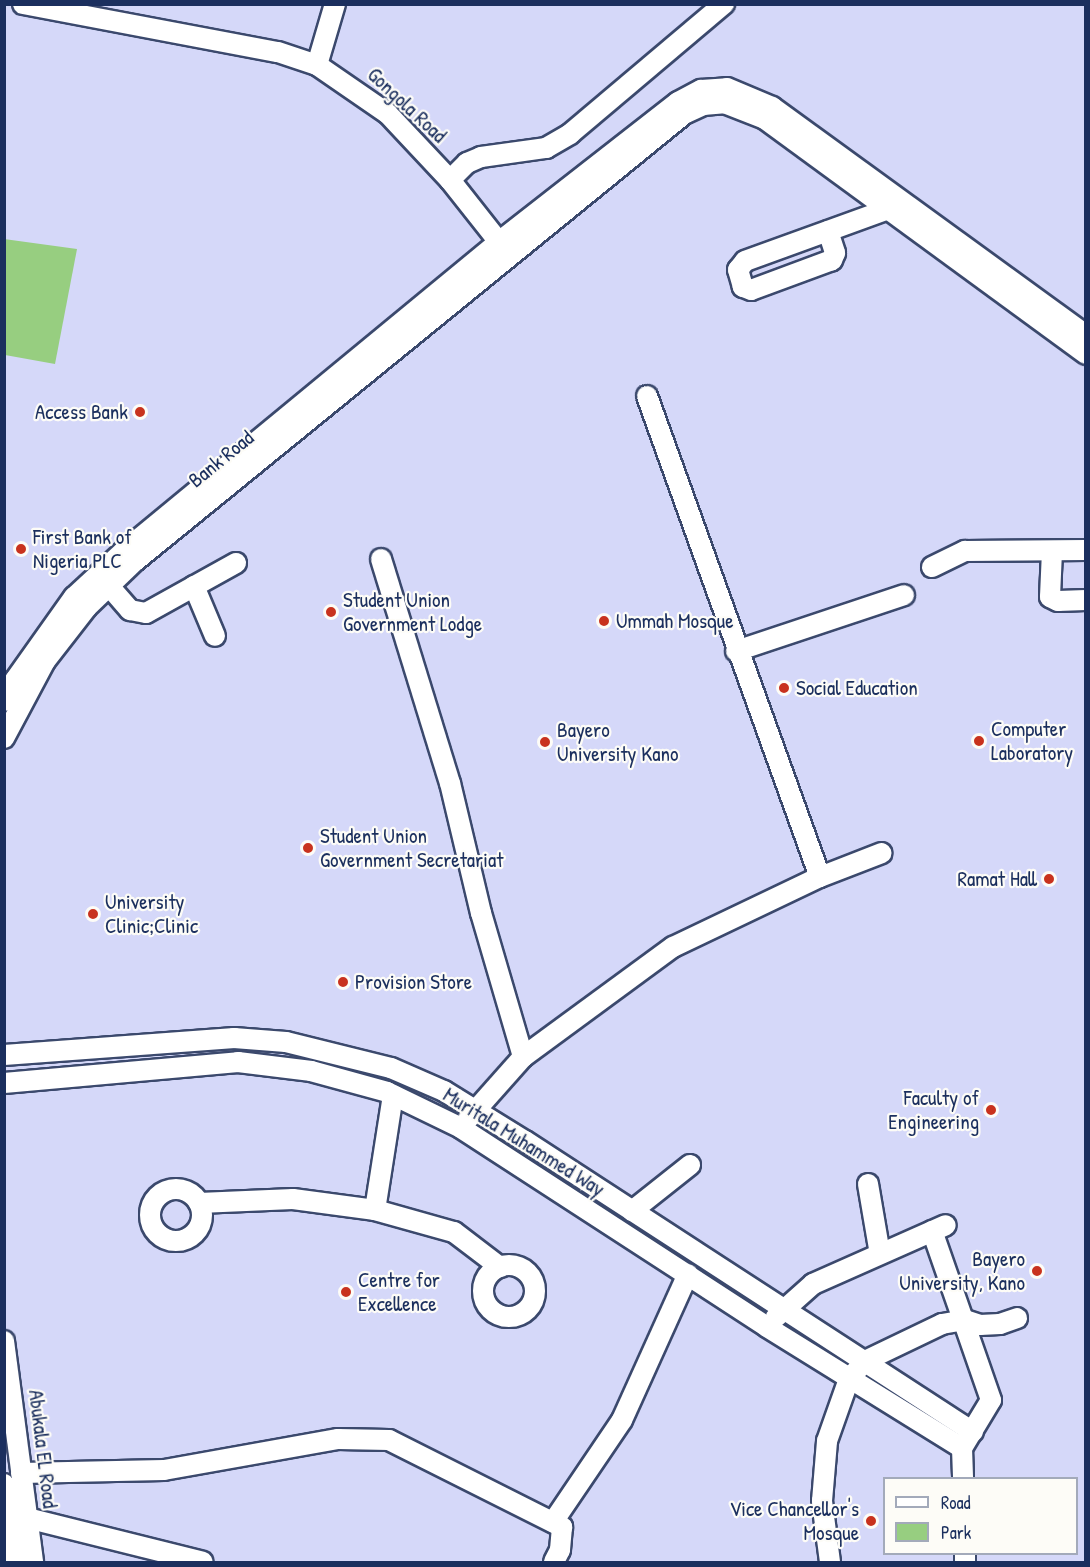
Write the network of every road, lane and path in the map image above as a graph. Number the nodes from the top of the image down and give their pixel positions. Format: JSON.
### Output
{"nodes":[{"id":1,"x":23,"y":4,"type":"edge"},
{"id":2,"x":335,"y":4,"type":"edge"},
{"id":3,"x":724,"y":4,"type":"edge"},
{"id":4,"x":317,"y":65,"type":"junction"},
{"id":5,"x":450,"y":180,"type":"junction"},
{"id":6,"x":888,"y":209,"type":"junction"},
{"id":7,"x":828,"y":231,"type":"dead end"},
{"id":8,"x":505,"y":249,"type":"junction"},
{"id":9,"x":1086,"y":335,"type":"edge"},
{"id":10,"x":1086,"y":354,"type":"edge"},
{"id":11,"x":647,"y":396,"type":"dead end"},
{"id":12,"x":1086,"y":550,"type":"edge"},
{"id":13,"x":1052,"y":551,"type":"junction"},
{"id":14,"x":381,"y":559,"type":"dead end"},
{"id":15,"x":236,"y":563,"type":"dead end"},
{"id":16,"x":932,"y":567,"type":"dead end"},
{"id":17,"x":109,"y":586,"type":"junction"},
{"id":18,"x":194,"y":586,"type":"junction"},
{"id":19,"x":904,"y":595,"type":"dead end"},
{"id":20,"x":1086,"y":600,"type":"edge"},
{"id":21,"x":215,"y":636,"type":"dead end"},
{"id":22,"x":736,"y":651,"type":"junction"},
{"id":23,"x":10,"y":677,"type":"edge"},
{"id":24,"x":4,"y":701,"type":"edge"},
{"id":25,"x":4,"y":738,"type":"edge"},
{"id":26,"x":882,"y":853,"type":"dead end"},
{"id":27,"x":820,"y":877,"type":"junction"},
{"id":28,"x":4,"y":1055,"type":"edge"},
{"id":29,"x":523,"y":1057,"type":"junction"},
{"id":30,"x":4,"y":1083,"type":"edge"},
{"id":31,"x":393,"y":1095,"type":"junction"},
{"id":32,"x":475,"y":1110,"type":"junction"},
{"id":33,"x":461,"y":1128,"type":"junction"},
{"id":34,"x":690,"y":1165,"type":"dead end"},
{"id":35,"x":868,"y":1184,"type":"dead end"},
{"id":36,"x":199,"y":1203,"type":"dead end"},
{"id":37,"x":375,"y":1210,"type":"junction"},
{"id":38,"x":632,"y":1211,"type":"junction"},
{"id":39,"x":880,"y":1254,"type":"junction"},
{"id":40,"x":500,"y":1267,"type":"dead end"},
{"id":41,"x":688,"y":1274,"type":"junction"},
{"id":42,"x":783,"y":1308,"type":"junction"},
{"id":43,"x":1017,"y":1318,"type":"dead end"},
{"id":44,"x":965,"y":1320,"type":"junction"},
{"id":45,"x":767,"y":1327,"type":"junction"},
{"id":46,"x":4,"y":1341,"type":"edge"},
{"id":47,"x":865,"y":1361,"type":"junction"},
{"id":48,"x":849,"y":1379,"type":"junction"},
{"id":49,"x":964,"y":1442,"type":"junction"},
{"id":50,"x":21,"y":1473,"type":"junction"},
{"id":51,"x":963,"y":1477,"type":"edge"},
{"id":52,"x":4,"y":1484,"type":"edge"},
{"id":53,"x":27,"y":1518,"type":"junction"},
{"id":54,"x":553,"y":1522,"type":"junction"},
{"id":55,"x":201,"y":1562,"type":"edge"},
{"id":56,"x":15,"y":1563,"type":"edge"},
{"id":57,"x":33,"y":1563,"type":"edge"},
{"id":58,"x":554,"y":1563,"type":"edge"},
{"id":59,"x":830,"y":1563,"type":"edge"}],
"edges":[{"from":1,"to":4,"type":"street","name":"Gongola Road"},
{"from":2,"to":4,"type":"street"},
{"from":3,"to":5,"type":"street"},
{"from":4,"to":5,"type":"street","name":"Gongola Road"},
{"from":5,"to":8,"type":"street","name":"Gongola Road"},
{"from":6,"to":7,"type":"street"},
{"from":6,"to":8,"type":"street"},
{"from":6,"to":10,"type":"street"},
{"from":8,"to":9,"type":"street"},
{"from":8,"to":17,"type":"street","name":"Bank Road"},
{"from":8,"to":23,"type":"street"},
{"from":11,"to":22,"type":"street"},
{"from":12,"to":13,"type":"street"},
{"from":13,"to":16,"type":"street"},
{"from":13,"to":20,"type":"street"},
{"from":14,"to":29,"type":"street"},
{"from":15,"to":18,"type":"street"},
{"from":17,"to":18,"type":"street"},
{"from":17,"to":25,"type":"street","name":"Bank Road"},
{"from":18,"to":21,"type":"street"},
{"from":19,"to":22,"type":"street"},
{"from":22,"to":27,"type":"street"},
{"from":23,"to":24,"type":"street"},
{"from":26,"to":27,"type":"street"},
{"from":27,"to":29,"type":"street"},
{"from":28,"to":32,"type":"street"},
{"from":29,"to":32,"type":"street"},
{"from":30,"to":31,"type":"street","name":"Muritala Muhammed Way"},
{"from":31,"to":33,"type":"street","name":"Muritala Muhammed Way"},
{"from":31,"to":37,"type":"street"},
{"from":32,"to":33,"type":"street"},
{"from":32,"to":38,"type":"street"},
{"from":33,"to":41,"type":"street","name":"Muritala Muhammed Way"},
{"from":34,"to":38,"type":"street"},
{"from":35,"to":39,"type":"street"},
{"from":36,"to":37,"type":"street"},
{"from":37,"to":40,"type":"street"},
{"from":38,"to":42,"type":"street"},
{"from":39,"to":42,"type":"street"},
{"from":39,"to":44,"type":"street"},
{"from":41,"to":45,"type":"street","name":"Muritala Muhammed Way"},
{"from":41,"to":54,"type":"street"},
{"from":42,"to":45,"type":"street"},
{"from":42,"to":47,"type":"street"},
{"from":43,"to":44,"type":"street"},
{"from":44,"to":47,"type":"street"},
{"from":44,"to":49,"type":"street"},
{"from":45,"to":48,"type":"street","name":"Muritala Muhammed Way"},
{"from":46,"to":50,"type":"street","name":"Abukala EL Road"},
{"from":47,"to":48,"type":"street"},
{"from":47,"to":49,"type":"street"},
{"from":48,"to":49,"type":"street","name":"Muritala Muhammed Way"},
{"from":48,"to":59,"type":"street"},
{"from":49,"to":51,"type":"street"},
{"from":50,"to":53,"type":"street","name":"Abukala EL Road"},
{"from":50,"to":54,"type":"street"},
{"from":52,"to":56,"type":"street"},
{"from":53,"to":55,"type":"street"},
{"from":53,"to":57,"type":"street","name":"Abukala EL Road"},
{"from":54,"to":58,"type":"street"}]}
